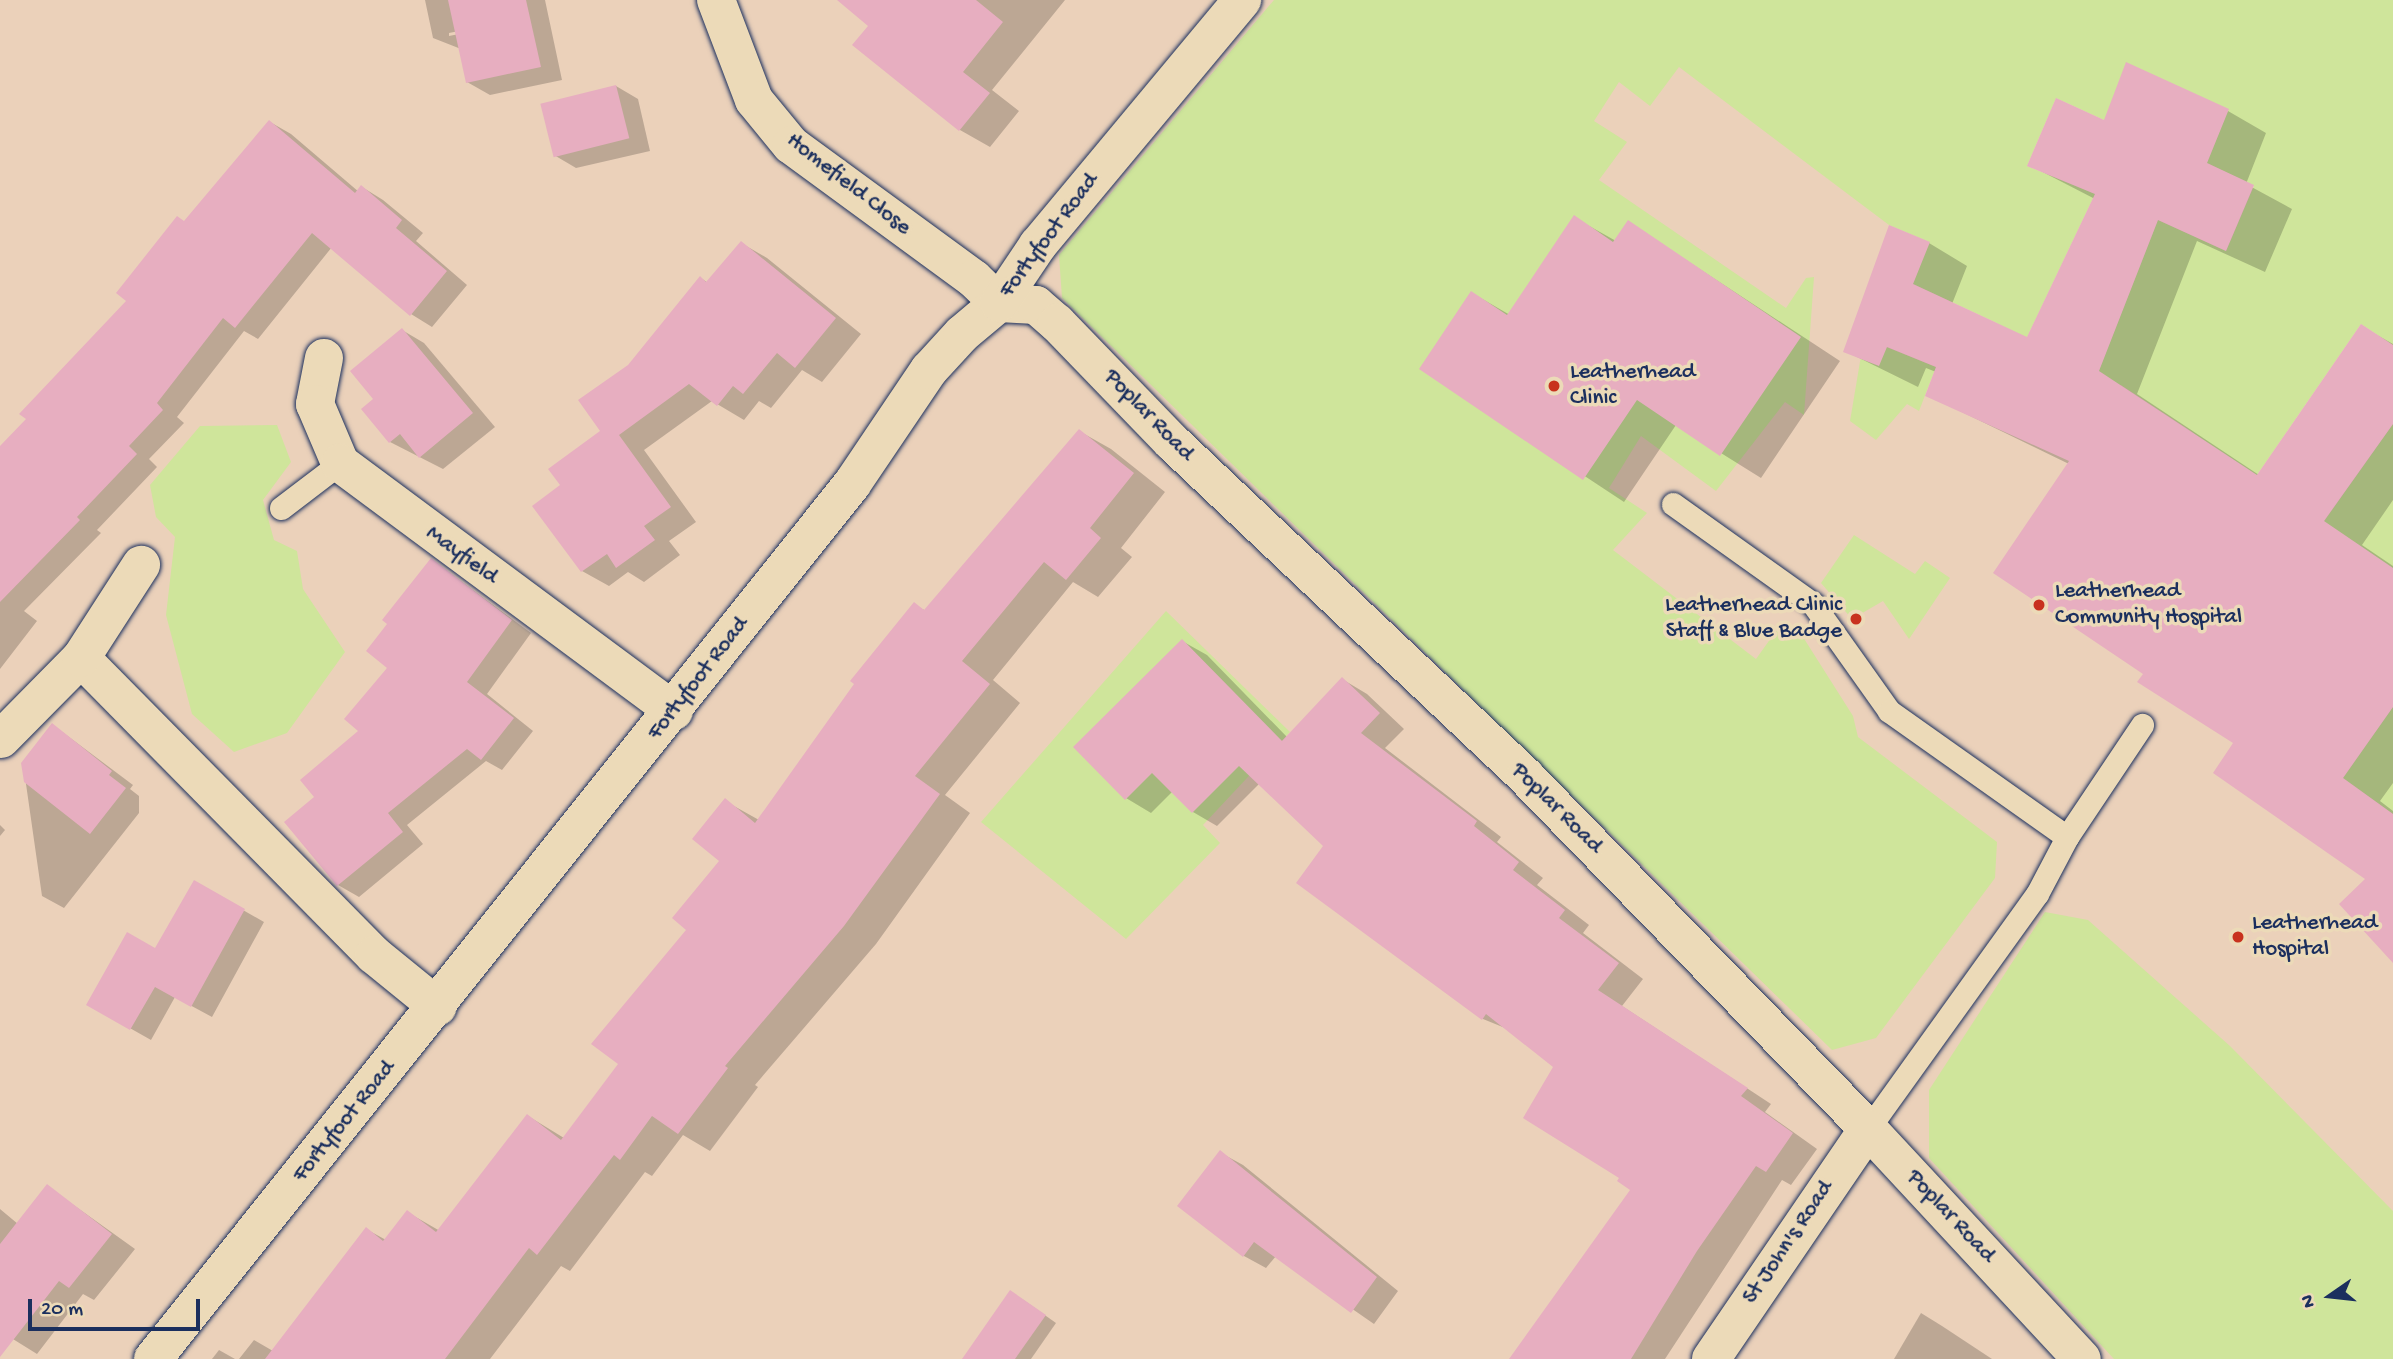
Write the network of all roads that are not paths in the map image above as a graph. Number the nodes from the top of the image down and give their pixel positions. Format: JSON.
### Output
{"nodes":[{"id":1,"x":716,"y":0,"type":"edge"},
{"id":2,"x":1242,"y":0,"type":"edge"},
{"id":3,"x":999,"y":303,"type":"junction"},
{"id":4,"x":324,"y":358,"type":"dead end"},
{"id":5,"x":340,"y":463,"type":"junction"},
{"id":6,"x":1673,"y":504,"type":"dead end"},
{"id":7,"x":281,"y":508,"type":"dead end"},
{"id":8,"x":141,"y":565,"type":"dead end"},
{"id":9,"x":81,"y":658,"type":"junction"},
{"id":10,"x":674,"y":711,"type":"junction"},
{"id":11,"x":2142,"y":725,"type":"dead end"},
{"id":12,"x":1,"y":739,"type":"edge"},
{"id":13,"x":2067,"y":837,"type":"junction"},
{"id":14,"x":438,"y":1007,"type":"junction"},
{"id":15,"x":1868,"y":1129,"type":"junction"},
{"id":16,"x":153,"y":1359,"type":"edge"},
{"id":17,"x":1711,"y":1359,"type":"edge"},
{"id":18,"x":2082,"y":1359,"type":"edge"}],
"edges":[{"from":1,"to":3,"type":"street","name":"Homefield Close"},
{"from":2,"to":3,"type":"street","name":"Fortyfoot Road"},
{"from":3,"to":10,"type":"street","name":"Fortyfoot Road"},
{"from":3,"to":15,"type":"street","name":"Poplar Road"},
{"from":4,"to":5,"type":"street"},
{"from":5,"to":7,"type":"lane"},
{"from":5,"to":10,"type":"street","name":"Mayfield"},
{"from":6,"to":13,"type":"lane"},
{"from":8,"to":9,"type":"street"},
{"from":9,"to":12,"type":"street"},
{"from":9,"to":14,"type":"street"},
{"from":10,"to":14,"type":"street","name":"Fortyfoot Road"},
{"from":11,"to":13,"type":"lane"},
{"from":13,"to":15,"type":"lane"},
{"from":14,"to":16,"type":"street","name":"Fortyfoot Road"},
{"from":15,"to":17,"type":"street","name":"St John's Road"},
{"from":15,"to":18,"type":"street","name":"Poplar Road"}]}
